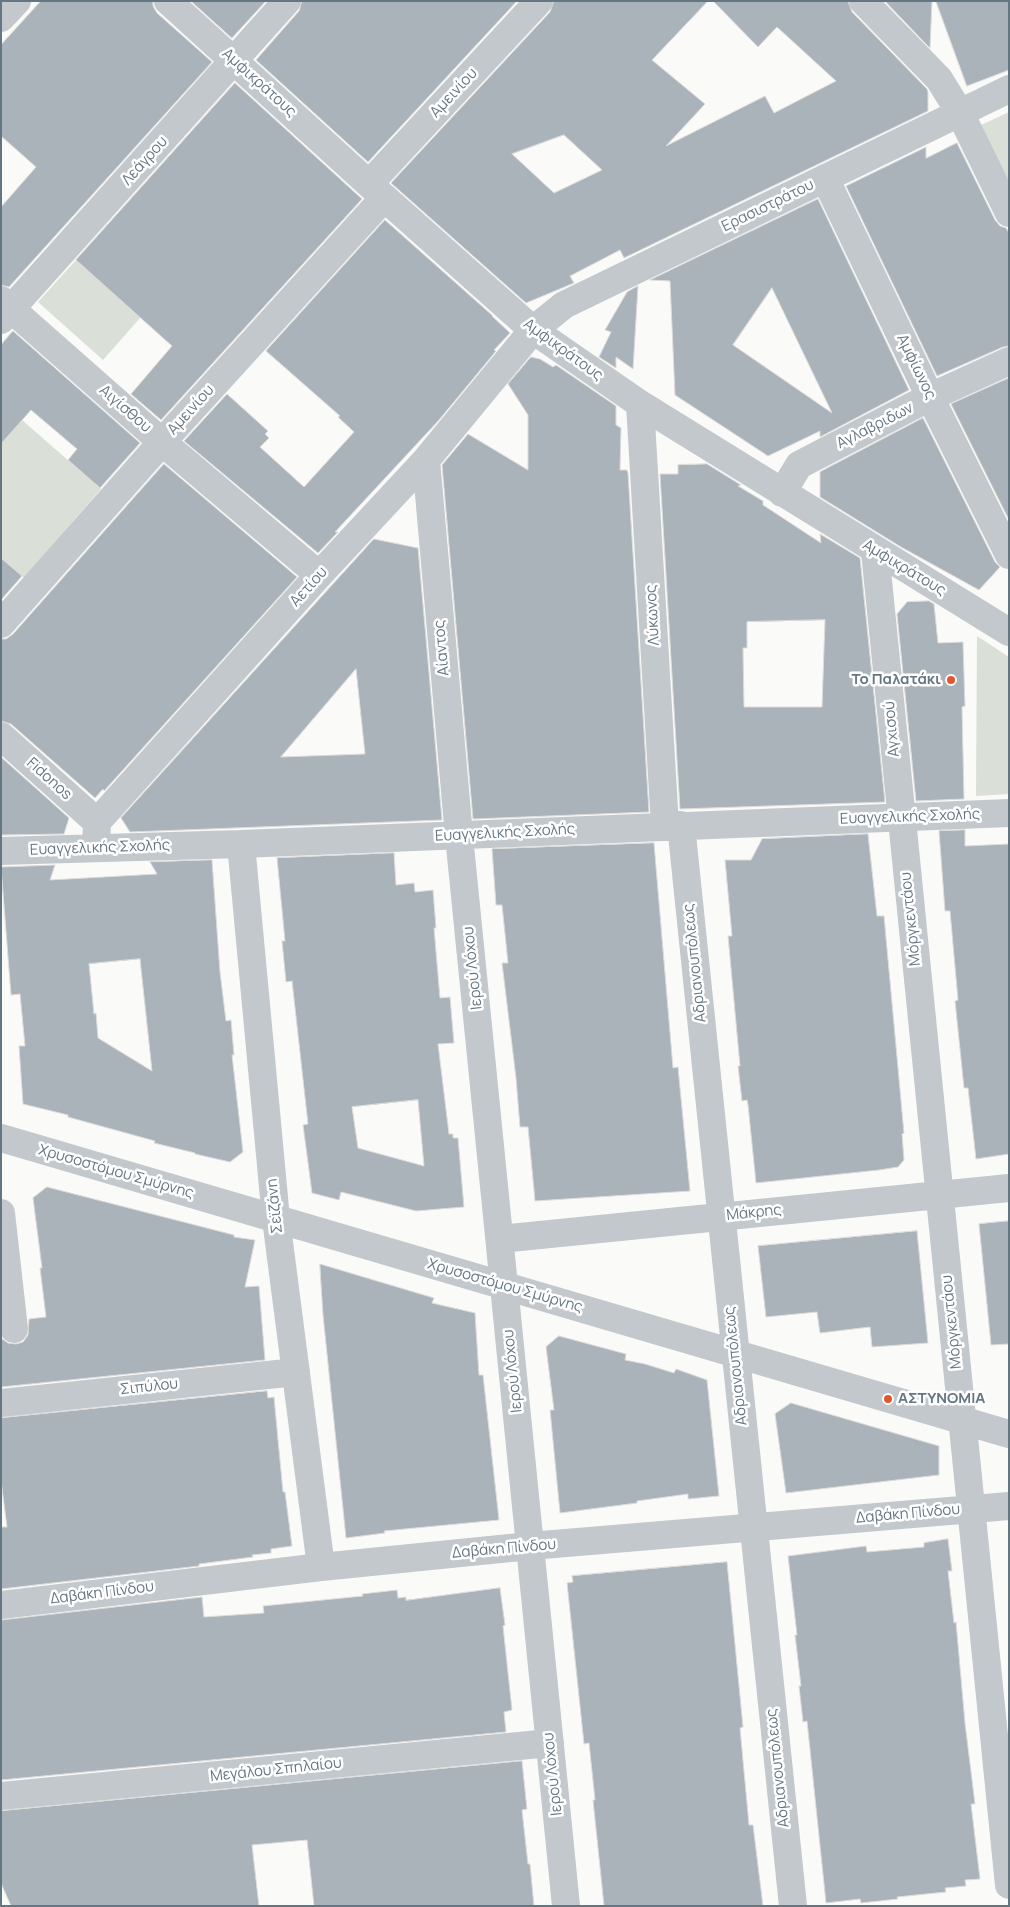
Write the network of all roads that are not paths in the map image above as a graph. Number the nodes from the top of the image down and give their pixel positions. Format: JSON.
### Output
{"nodes":[{"id":1,"x":17,"y":1,"type":"edge"},
{"id":2,"x":168,"y":1,"type":"edge"},
{"id":3,"x":287,"y":1,"type":"edge"},
{"id":4,"x":539,"y":1,"type":"edge"},
{"id":5,"x":863,"y":1,"type":"edge"},
{"id":6,"x":1,"y":18,"type":"edge"},
{"id":7,"x":235,"y":61,"type":"junction"},
{"id":8,"x":1009,"y":89,"type":"edge"},
{"id":9,"x":960,"y":113,"type":"junction"},
{"id":10,"x":825,"y":178,"type":"junction"},
{"id":11,"x":377,"y":191,"type":"junction"},
{"id":12,"x":1009,"y":213,"type":"edge"},
{"id":13,"x":5,"y":310,"type":"edge"},
{"id":14,"x":533,"y":330,"type":"junction"},
{"id":15,"x":1009,"y":360,"type":"edge"},
{"id":16,"x":930,"y":397,"type":"junction"},
{"id":17,"x":640,"y":404,"type":"junction"},
{"id":18,"x":162,"y":442,"type":"junction"},
{"id":19,"x":426,"y":460,"type":"junction"},
{"id":20,"x":782,"y":493,"type":"junction"},
{"id":21,"x":875,"y":550,"type":"junction"},
{"id":22,"x":1009,"y":555,"type":"edge"},
{"id":23,"x":319,"y":575,"type":"junction"},
{"id":24,"x":1,"y":624,"type":"edge"},
{"id":25,"x":1009,"y":632,"type":"edge"},
{"id":26,"x":1,"y":736,"type":"edge"},
{"id":27,"x":1009,"y":813,"type":"edge"},
{"id":28,"x":900,"y":818,"type":"junction"},
{"id":29,"x":673,"y":826,"type":"junction"},
{"id":30,"x":97,"y":835,"type":"junction"},
{"id":31,"x":459,"y":836,"type":"junction"},
{"id":32,"x":240,"y":844,"type":"junction"},
{"id":33,"x":1,"y":851,"type":"edge"},
{"id":34,"x":1,"y":1138,"type":"edge"},
{"id":35,"x":1009,"y":1188,"type":"edge"},
{"id":36,"x":939,"y":1195,"type":"junction"},
{"id":37,"x":1,"y":1213,"type":"edge"},
{"id":38,"x":721,"y":1217,"type":"junction"},
{"id":39,"x":276,"y":1219,"type":"junction"},
{"id":40,"x":500,"y":1239,"type":"junction"},
{"id":41,"x":504,"y":1286,"type":"junction"},
{"id":42,"x":14,"y":1329,"type":"dead end"},
{"id":43,"x":735,"y":1353,"type":"junction"},
{"id":44,"x":296,"y":1372,"type":"junction"},
{"id":45,"x":1,"y":1403,"type":"edge"},
{"id":46,"x":962,"y":1420,"type":"junction"},
{"id":47,"x":1009,"y":1434,"type":"edge"},
{"id":48,"x":1009,"y":1506,"type":"edge"},
{"id":49,"x":971,"y":1509,"type":"junction"},
{"id":50,"x":753,"y":1527,"type":"junction"},
{"id":51,"x":530,"y":1546,"type":"junction"},
{"id":52,"x":321,"y":1567,"type":"junction"},
{"id":53,"x":1,"y":1605,"type":"edge"},
{"id":54,"x":550,"y":1743,"type":"junction"},
{"id":55,"x":1,"y":1796,"type":"edge"},
{"id":56,"x":1009,"y":1885,"type":"edge"},
{"id":57,"x":566,"y":1906,"type":"edge"},
{"id":58,"x":793,"y":1906,"type":"edge"}],
"edges":[{"from":1,"to":6,"type":"street"},
{"from":2,"to":7,"type":"street","name":"Αμφικράτους"},
{"from":3,"to":7,"type":"street","name":"Λεάγρου"},
{"from":4,"to":11,"type":"street","name":"Αμεινίου"},
{"from":5,"to":9,"type":"street"},
{"from":7,"to":11,"type":"street","name":"Αμφικράτους"},
{"from":7,"to":13,"type":"street","name":"Λεάγρου"},
{"from":8,"to":9,"type":"street","name":"Ερασιστράτου"},
{"from":9,"to":10,"type":"street","name":"Ερασιστράτου"},
{"from":9,"to":12,"type":"street"},
{"from":10,"to":14,"type":"street","name":"Ερασιστράτου"},
{"from":10,"to":16,"type":"street","name":"Αμφίωνος"},
{"from":11,"to":14,"type":"street","name":"Αμφικράτους"},
{"from":11,"to":18,"type":"street","name":"Αμεινίου"},
{"from":13,"to":18,"type":"street","name":"Αιγίσθου"},
{"from":14,"to":17,"type":"street","name":"Αμφικράτους"},
{"from":14,"to":19,"type":"street","name":"Αετίου"},
{"from":15,"to":16,"type":"street","name":"Αγλαβριδων"},
{"from":16,"to":20,"type":"street","name":"Αγλαβριδων"},
{"from":16,"to":22,"type":"street","name":"Αμφίωνος"},
{"from":17,"to":20,"type":"street","name":"Αμφικράτους"},
{"from":17,"to":29,"type":"street","name":"Λύκωνος"},
{"from":18,"to":23,"type":"street","name":"Αιγίσθου"},
{"from":18,"to":24,"type":"street","name":"Αμεινίου"},
{"from":19,"to":23,"type":"street","name":"Αετίου"},
{"from":19,"to":31,"type":"street","name":"Αίαντος"},
{"from":20,"to":21,"type":"street","name":"Αμφικράτους"},
{"from":21,"to":25,"type":"street","name":"Αμφικράτους"},
{"from":21,"to":28,"type":"street","name":"Αγχισού"},
{"from":23,"to":30,"type":"street","name":"Αετίου"},
{"from":26,"to":30,"type":"street","name":"Fidonos"},
{"from":27,"to":28,"type":"street","name":"Ευαγγελικής Σχολής"},
{"from":28,"to":29,"type":"street","name":"Ευαγγελικής Σχολής"},
{"from":28,"to":36,"type":"street","name":"Μόργκεντάου"},
{"from":29,"to":31,"type":"street","name":"Ευαγγελικής Σχολής"},
{"from":29,"to":38,"type":"street","name":"Αδριανουπόλεως"},
{"from":30,"to":32,"type":"street","name":"Ευαγγελικής Σχολής"},
{"from":30,"to":33,"type":"street","name":"Ευαγγελικής Σχολής"},
{"from":31,"to":32,"type":"street","name":"Ευαγγελικής Σχολής"},
{"from":31,"to":40,"type":"street","name":"Ιερού Λόχου"},
{"from":32,"to":39,"type":"street","name":"Σεϊζάνη"},
{"from":34,"to":39,"type":"street","name":"Χρυσοστόμου Σμύρνης"},
{"from":35,"to":36,"type":"street","name":"Μάκρης"},
{"from":36,"to":38,"type":"street","name":"Μάκρης"},
{"from":36,"to":46,"type":"street","name":"Μόργκεντάου"},
{"from":37,"to":42,"type":"street"},
{"from":38,"to":40,"type":"street","name":"Μάκρης"},
{"from":38,"to":43,"type":"street","name":"Αδριανουπόλεως"},
{"from":39,"to":41,"type":"street","name":"Χρυσοστόμου Σμύρνης"},
{"from":39,"to":44,"type":"street","name":"Σεϊζάνη"},
{"from":40,"to":41,"type":"street","name":"Ιερού Λόχου"},
{"from":41,"to":43,"type":"street","name":"Χρυσοστόμου Σμύρνης"},
{"from":41,"to":51,"type":"street","name":"Ιερού Λόχου"},
{"from":43,"to":46,"type":"street","name":"Χρυσοστόμου Σμύρνης"},
{"from":43,"to":50,"type":"street","name":"Αδριανουπόλεως"},
{"from":44,"to":45,"type":"street","name":"Σιπύλου"},
{"from":44,"to":52,"type":"street","name":"Σεϊζάνη"},
{"from":46,"to":47,"type":"street","name":"Χρυσοστόμου Σμύρνης"},
{"from":46,"to":49,"type":"street","name":"Μόργκεντάου"},
{"from":48,"to":49,"type":"street","name":"Δαβάκη Πίνδου"},
{"from":49,"to":50,"type":"street","name":"Δαβάκη Πίνδου"},
{"from":49,"to":56,"type":"street","name":"Μόργκεντάου"},
{"from":50,"to":51,"type":"street","name":"Δαβάκη Πίνδου"},
{"from":50,"to":58,"type":"street","name":"Αδριανουπόλεως"},
{"from":51,"to":52,"type":"street","name":"Δαβάκη Πίνδου"},
{"from":51,"to":54,"type":"street","name":"Ιερού Λόχου"},
{"from":52,"to":53,"type":"street","name":"Δαβάκη Πίνδου"},
{"from":54,"to":55,"type":"street","name":"Μεγάλου Σπηλαίου"},
{"from":54,"to":57,"type":"street","name":"Ιερού Λόχου"}]}
